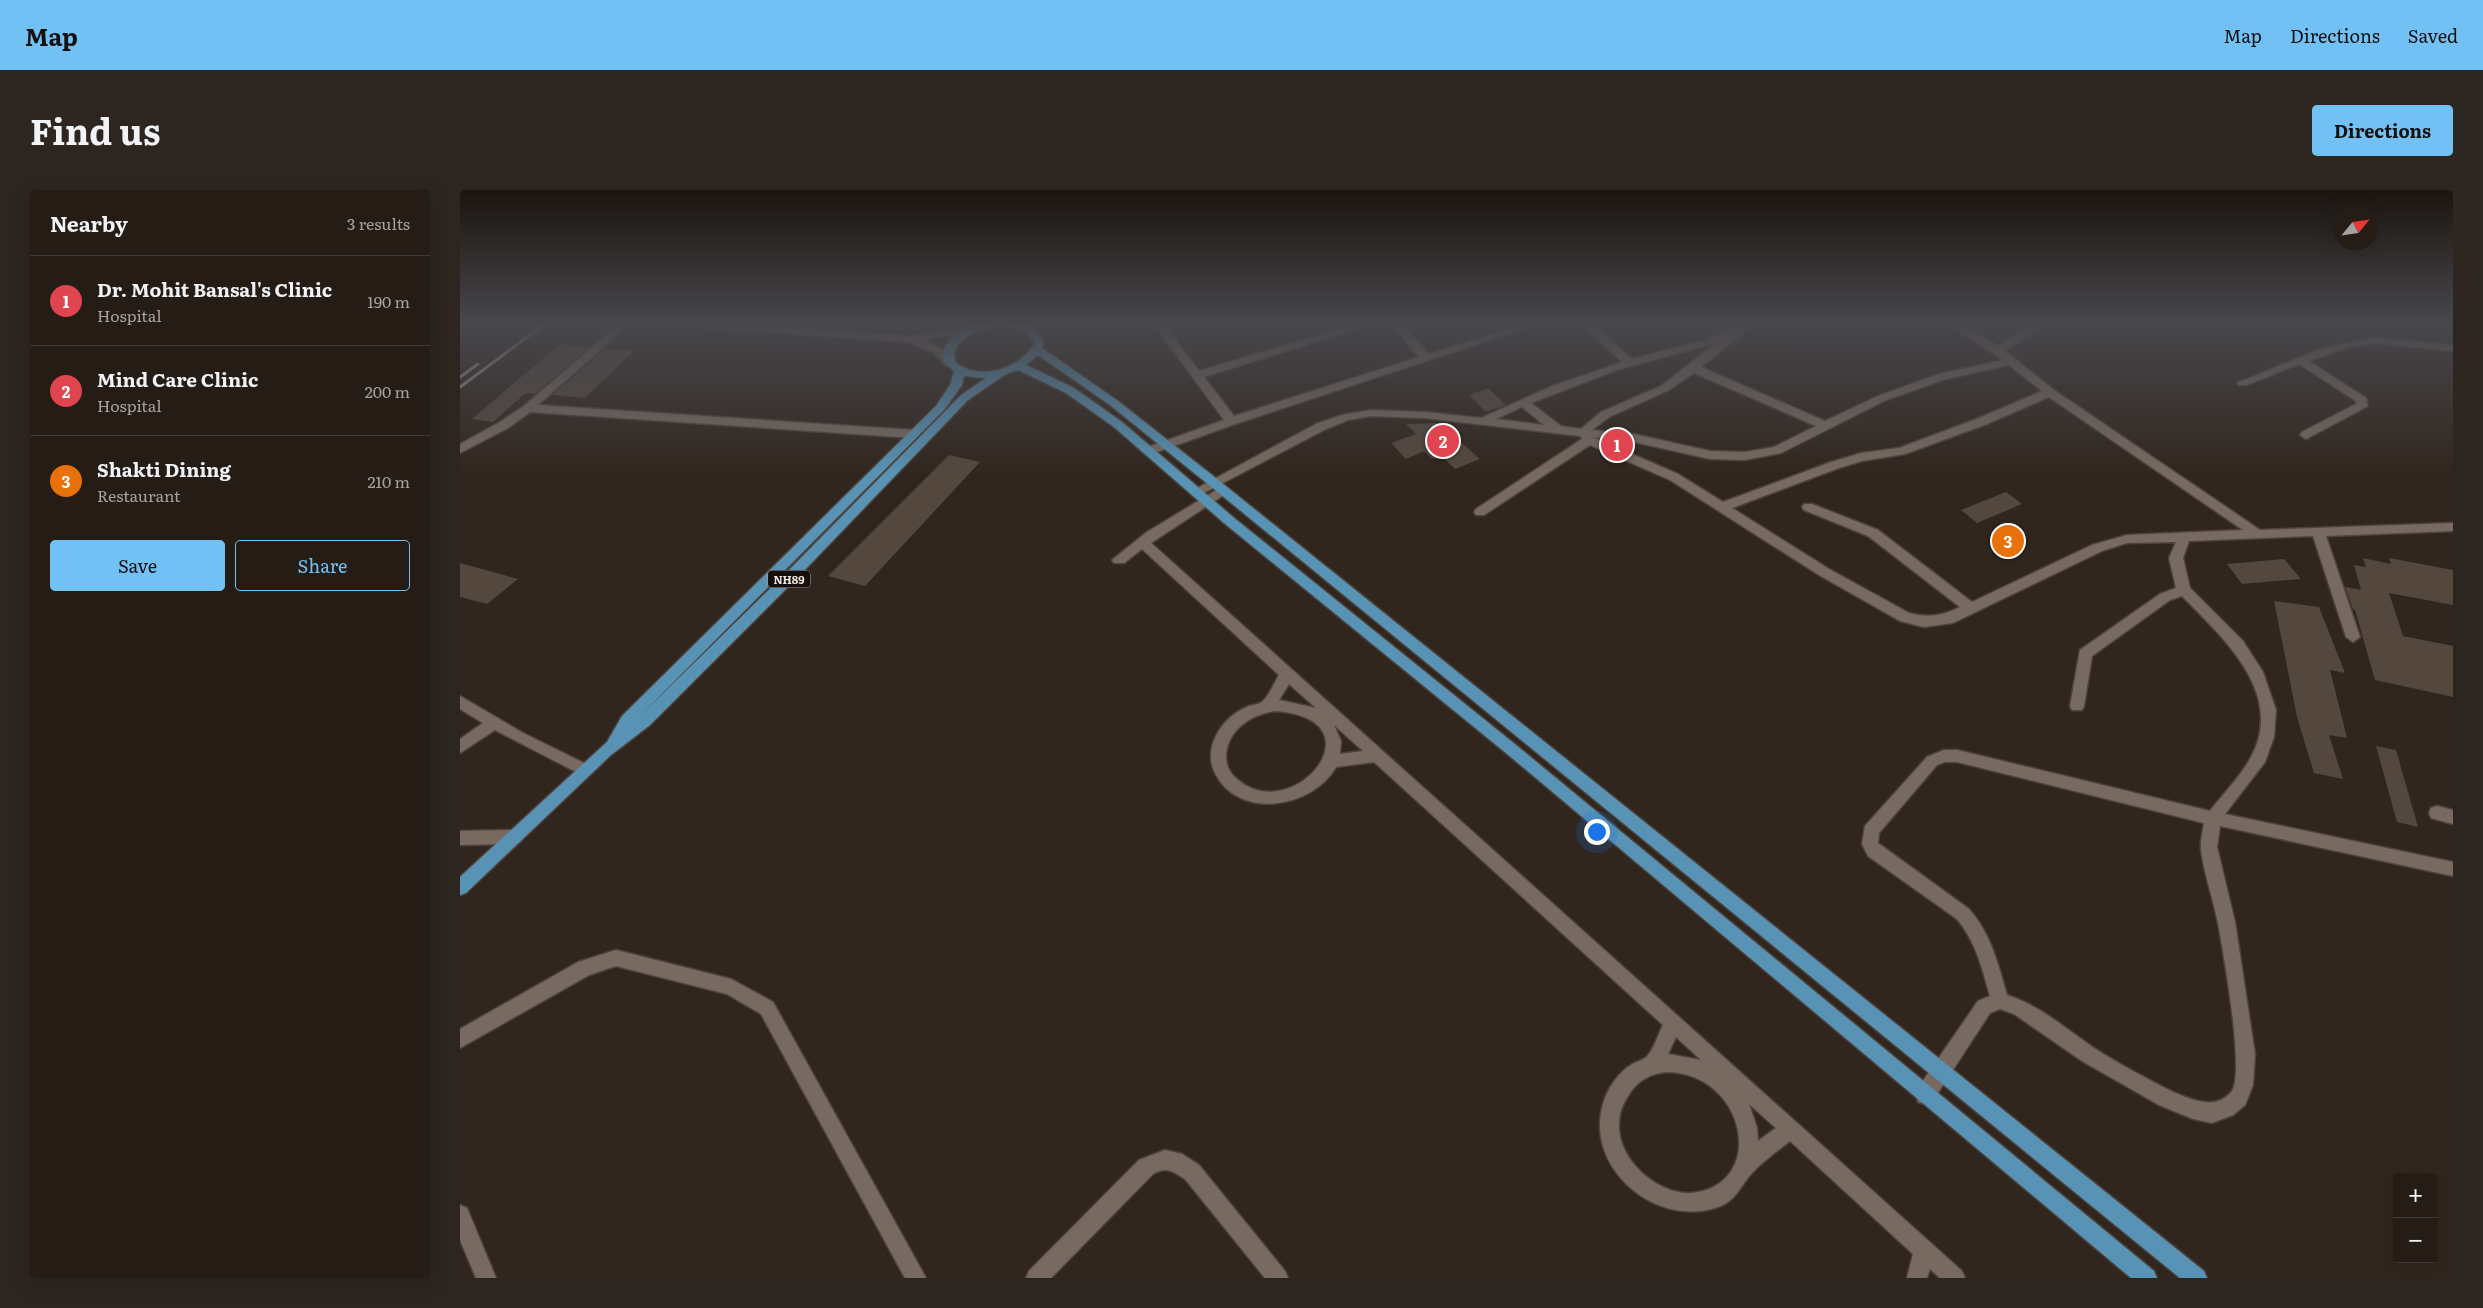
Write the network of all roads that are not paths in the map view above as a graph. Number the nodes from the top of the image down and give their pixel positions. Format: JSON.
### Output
{"nodes":[{"id":1,"x":567,"y":374,"type":"edge"},
{"id":2,"x":955,"y":374,"type":"edge"},
{"id":3,"x":999,"y":374,"type":"edge"},
{"id":4,"x":1037,"y":374,"type":"edge"},
{"id":5,"x":1073,"y":374,"type":"edge"},
{"id":6,"x":1201,"y":374,"type":"edge"},
{"id":7,"x":1377,"y":374,"type":"edge"},
{"id":8,"x":1600,"y":374,"type":"edge"},
{"id":9,"x":1686,"y":374,"type":"edge"},
{"id":10,"x":1706,"y":374,"type":"edge"},
{"id":11,"x":1961,"y":374,"type":"edge"},
{"id":12,"x":2026,"y":374,"type":"edge"},
{"id":13,"x":2266,"y":374,"type":"edge"},
{"id":14,"x":2323,"y":374,"type":"edge"},
{"id":15,"x":1197,"y":375,"type":"joint"},
{"id":16,"x":2243,"y":383,"type":"dead end"},
{"id":17,"x":2050,"y":392,"type":"junction"},
{"id":18,"x":1523,"y":402,"type":"junction"},
{"id":19,"x":528,"y":408,"type":"junction"},
{"id":20,"x":1231,"y":421,"type":"junction"},
{"id":21,"x":1482,"y":422,"type":"junction"},
{"id":22,"x":1826,"y":426,"type":"junction"},
{"id":23,"x":1557,"y":429,"type":"junction"},
{"id":24,"x":914,"y":434,"type":"junction"},
{"id":25,"x":2306,"y":435,"type":"dead end"},
{"id":26,"x":1586,"y":436,"type":"junction"},
{"id":27,"x":1165,"y":444,"type":"junction"},
{"id":28,"x":460,"y":450,"type":"edge"},
{"id":29,"x":1148,"y":451,"type":"junction"},
{"id":30,"x":1218,"y":486,"type":"junction"},
{"id":31,"x":1200,"y":496,"type":"junction"},
{"id":32,"x":1723,"y":507,"type":"junction"},
{"id":33,"x":1808,"y":507,"type":"dead end"},
{"id":34,"x":1480,"y":512,"type":"dead end"},
{"id":35,"x":2453,"y":527,"type":"edge"},
{"id":36,"x":2318,"y":532,"type":"junction"},
{"id":37,"x":2257,"y":534,"type":"junction"},
{"id":38,"x":2184,"y":536,"type":"junction"},
{"id":39,"x":1142,"y":542,"type":"junction"},
{"id":40,"x":1119,"y":560,"type":"dead end"},
{"id":41,"x":2184,"y":590,"type":"junction"},
{"id":42,"x":1970,"y":608,"type":"junction"},
{"id":43,"x":2353,"y":637,"type":"dead end"},
{"id":44,"x":1405,"y":638,"type":"junction"},
{"id":45,"x":1390,"y":649,"type":"junction"},
{"id":46,"x":1288,"y":674,"type":"junction"},
{"id":47,"x":460,"y":702,"type":"edge"},
{"id":48,"x":1267,"y":706,"type":"junction"},
{"id":49,"x":2078,"y":706,"type":"dead end"},
{"id":50,"x":494,"y":723,"type":"junction"},
{"id":51,"x":460,"y":747,"type":"edge"},
{"id":52,"x":606,"y":751,"type":"junction"},
{"id":53,"x":1378,"y":755,"type":"junction"},
{"id":54,"x":1330,"y":762,"type":"junction"},
{"id":55,"x":585,"y":770,"type":"junction"},
{"id":56,"x":1588,"y":787,"type":"junction"},
{"id":57,"x":1574,"y":802,"type":"junction"},
{"id":58,"x":2437,"y":813,"type":"dead end"},
{"id":59,"x":2453,"y":817,"type":"edge"},
{"id":60,"x":2213,"y":818,"type":"junction"},
{"id":61,"x":514,"y":837,"type":"junction"},
{"id":62,"x":460,"y":838,"type":"edge"},
{"id":63,"x":2453,"y":869,"type":"edge"},
{"id":64,"x":461,"y":887,"type":"edge"},
{"id":65,"x":2000,"y":1001,"type":"junction"},
{"id":66,"x":1673,"y":1023,"type":"junction"},
{"id":67,"x":460,"y":1039,"type":"edge"},
{"id":68,"x":1653,"y":1064,"type":"junction"},
{"id":69,"x":1940,"y":1072,"type":"junction"},
{"id":70,"x":1925,"y":1095,"type":"junction"},
{"id":71,"x":1790,"y":1129,"type":"junction"},
{"id":72,"x":1747,"y":1163,"type":"junction"},
{"id":73,"x":462,"y":1225,"type":"edge"},
{"id":74,"x":1924,"y":1250,"type":"junction"},
{"id":75,"x":486,"y":1278,"type":"edge"},
{"id":76,"x":916,"y":1278,"type":"edge"},
{"id":77,"x":1036,"y":1278,"type":"edge"},
{"id":78,"x":1278,"y":1278,"type":"edge"},
{"id":79,"x":1917,"y":1278,"type":"edge"},
{"id":80,"x":1955,"y":1278,"type":"edge"},
{"id":81,"x":2147,"y":1278,"type":"edge"},
{"id":82,"x":2198,"y":1278,"type":"edge"}],
"edges":[{"from":1,"to":19,"type":"street"},
{"from":2,"to":24,"type":"main road","number":"NH89"},
{"from":3,"to":52,"type":"main road","number":"NH89"},
{"from":4,"to":29,"type":"main road"},
{"from":5,"to":27,"type":"main road"},
{"from":6,"to":15,"type":"street"},
{"from":7,"to":20,"type":"street"},
{"from":8,"to":18,"type":"street"},
{"from":9,"to":26,"type":"street"},
{"from":10,"to":22,"type":"street"},
{"from":11,"to":22,"type":"street"},
{"from":12,"to":17,"type":"street"},
{"from":13,"to":16,"type":"street"},
{"from":14,"to":25,"type":"street"},
{"from":15,"to":20,"type":"street"},
{"from":17,"to":32,"type":"street"},
{"from":17,"to":37,"type":"street"},
{"from":18,"to":21,"type":"street"},
{"from":18,"to":23,"type":"street"},
{"from":19,"to":24,"type":"street"},
{"from":19,"to":28,"type":"street"},
{"from":20,"to":27,"type":"street"},
{"from":21,"to":23,"type":"street"},
{"from":21,"to":30,"type":"street"},
{"from":22,"to":26,"type":"street"},
{"from":23,"to":26,"type":"street"},
{"from":24,"to":52,"type":"main road","number":"NH89"},
{"from":26,"to":32,"type":"street"},
{"from":26,"to":34,"type":"street"},
{"from":27,"to":29,"type":"street"},
{"from":27,"to":30,"type":"main road"},
{"from":29,"to":31,"type":"main road"},
{"from":30,"to":31,"type":"street"},
{"from":30,"to":44,"type":"main road"},
{"from":31,"to":39,"type":"street"},
{"from":31,"to":45,"type":"main road"},
{"from":32,"to":42,"type":"street"},
{"from":33,"to":42,"type":"street"},
{"from":35,"to":36,"type":"street"},
{"from":36,"to":37,"type":"street"},
{"from":36,"to":43,"type":"street"},
{"from":37,"to":38,"type":"street"},
{"from":38,"to":41,"type":"street"},
{"from":38,"to":42,"type":"street"},
{"from":39,"to":40,"type":"street"},
{"from":39,"to":46,"type":"street"},
{"from":41,"to":49,"type":"street"},
{"from":41,"to":60,"type":"street"},
{"from":44,"to":45,"type":"main road"},
{"from":44,"to":56,"type":"main road"},
{"from":45,"to":57,"type":"main road"},
{"from":46,"to":48,"type":"street"},
{"from":46,"to":53,"type":"street"},
{"from":47,"to":50,"type":"street"},
{"from":48,"to":54,"type":"street"},
{"from":48,"to":54,"type":"street"},
{"from":50,"to":51,"type":"street"},
{"from":50,"to":55,"type":"street"},
{"from":52,"to":55,"type":"main road","number":"NH89"},
{"from":53,"to":54,"type":"street"},
{"from":53,"to":66,"type":"street"},
{"from":55,"to":61,"type":"main road","number":"NH89"},
{"from":56,"to":57,"type":"main road"},
{"from":56,"to":69,"type":"main road"},
{"from":57,"to":70,"type":"main road"},
{"from":58,"to":59,"type":"street"},
{"from":60,"to":63,"type":"street"},
{"from":60,"to":65,"type":"street"},
{"from":60,"to":65,"type":"street"},
{"from":61,"to":62,"type":"street"},
{"from":61,"to":64,"type":"main road","number":"NH89"},
{"from":65,"to":69,"type":"street"},
{"from":66,"to":68,"type":"street"},
{"from":66,"to":71,"type":"street"},
{"from":67,"to":76,"type":"street"},
{"from":68,"to":72,"type":"street"},
{"from":68,"to":72,"type":"street"},
{"from":69,"to":70,"type":"street"},
{"from":69,"to":82,"type":"main road"},
{"from":70,"to":81,"type":"main road"},
{"from":71,"to":72,"type":"street"},
{"from":71,"to":74,"type":"street"},
{"from":73,"to":75,"type":"street"},
{"from":74,"to":79,"type":"street"},
{"from":74,"to":80,"type":"street"},
{"from":77,"to":78,"type":"street"}]}
